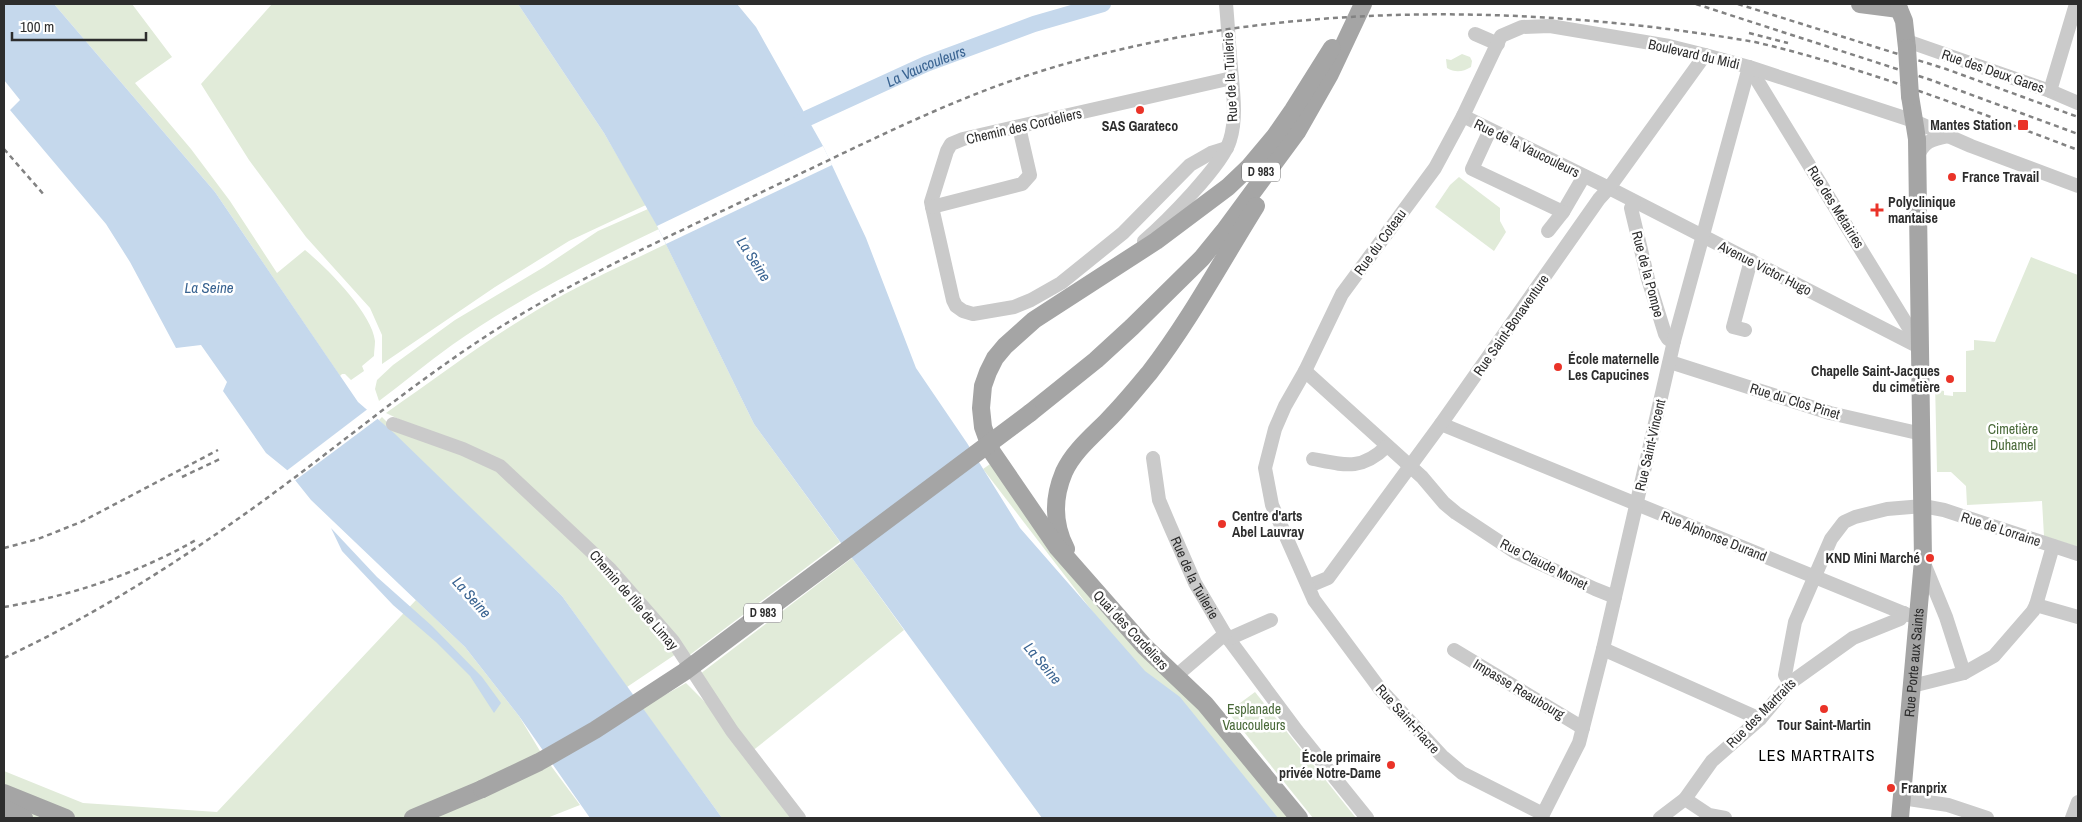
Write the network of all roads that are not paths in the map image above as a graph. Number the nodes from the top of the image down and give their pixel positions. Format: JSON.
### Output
{"nodes":[{"id":1,"x":1226,"y":4,"type":"edge"},
{"id":2,"x":1350,"y":4,"type":"edge"},
{"id":3,"x":1363,"y":4,"type":"edge"},
{"id":4,"x":1860,"y":4,"type":"edge"},
{"id":5,"x":2076,"y":4,"type":"edge"},
{"id":6,"x":1893,"y":6,"type":"edge"},
{"id":7,"x":1475,"y":34,"type":"dead end"},
{"id":8,"x":1498,"y":44,"type":"junction"},
{"id":9,"x":1907,"y":45,"type":"junction"},
{"id":10,"x":1332,"y":48,"type":"junction"},
{"id":11,"x":1705,"y":55,"type":"junction"},
{"id":12,"x":1750,"y":67,"type":"junction"},
{"id":13,"x":1232,"y":78,"type":"junction"},
{"id":14,"x":2050,"y":91,"type":"junction"},
{"id":15,"x":2078,"y":103,"type":"edge"},
{"id":16,"x":1463,"y":116,"type":"junction"},
{"id":17,"x":1914,"y":121,"type":"junction"},
{"id":18,"x":1019,"y":127,"type":"junction"},
{"id":19,"x":1490,"y":130,"type":"junction"},
{"id":20,"x":1297,"y":132,"type":"junction"},
{"id":21,"x":1948,"y":136,"type":"junction"},
{"id":22,"x":1227,"y":148,"type":"junction"},
{"id":23,"x":1916,"y":158,"type":"junction"},
{"id":24,"x":1584,"y":176,"type":"junction"},
{"id":25,"x":2078,"y":186,"type":"edge"},
{"id":26,"x":1609,"y":188,"type":"junction"},
{"id":27,"x":1634,"y":202,"type":"junction"},
{"id":28,"x":932,"y":207,"type":"junction"},
{"id":29,"x":1563,"y":212,"type":"junction"},
{"id":30,"x":1548,"y":231,"type":"dead end"},
{"id":31,"x":1704,"y":237,"type":"junction"},
{"id":32,"x":1751,"y":260,"type":"junction"},
{"id":33,"x":1094,"y":280,"type":"junction"},
{"id":34,"x":1173,"y":286,"type":"junction"},
{"id":35,"x":1904,"y":319,"type":"junction"},
{"id":36,"x":1745,"y":330,"type":"dead end"},
{"id":37,"x":1893,"y":334,"type":"junction"},
{"id":38,"x":1674,"y":341,"type":"junction"},
{"id":39,"x":1921,"y":348,"type":"junction"},
{"id":40,"x":1670,"y":362,"type":"junction"},
{"id":41,"x":1305,"y":371,"type":"junction"},
{"id":42,"x":393,"y":424,"type":"dead end"},
{"id":43,"x":1440,"y":424,"type":"junction"},
{"id":44,"x":1922,"y":434,"type":"junction"},
{"id":45,"x":1386,"y":447,"type":"junction"},
{"id":46,"x":1153,"y":458,"type":"dead end"},
{"id":47,"x":1313,"y":459,"type":"dead end"},
{"id":48,"x":1410,"y":466,"type":"junction"},
{"id":49,"x":1636,"y":504,"type":"junction"},
{"id":50,"x":1923,"y":506,"type":"junction"},
{"id":51,"x":2053,"y":546,"type":"junction"},
{"id":52,"x":2078,"y":554,"type":"edge"},
{"id":53,"x":1923,"y":560,"type":"junction"},
{"id":54,"x":1078,"y":571,"type":"junction"},
{"id":55,"x":1814,"y":575,"type":"junction"},
{"id":56,"x":1308,"y":586,"type":"junction"},
{"id":57,"x":1615,"y":596,"type":"junction"},
{"id":58,"x":2036,"y":605,"type":"junction"},
{"id":59,"x":1911,"y":615,"type":"junction"},
{"id":60,"x":2078,"y":617,"type":"edge"},
{"id":61,"x":1271,"y":620,"type":"dead end"},
{"id":62,"x":1226,"y":636,"type":"junction"},
{"id":63,"x":1603,"y":649,"type":"junction"},
{"id":64,"x":1454,"y":650,"type":"dead end"},
{"id":65,"x":1964,"y":674,"type":"junction"},
{"id":66,"x":1176,"y":676,"type":"junction"},
{"id":67,"x":1790,"y":683,"type":"junction"},
{"id":68,"x":1912,"y":686,"type":"junction"},
{"id":69,"x":1760,"y":719,"type":"junction"},
{"id":70,"x":1583,"y":728,"type":"junction"},
{"id":71,"x":4,"y":794,"type":"edge"},
{"id":72,"x":1902,"y":798,"type":"junction"},
{"id":73,"x":1685,"y":799,"type":"junction"},
{"id":74,"x":2078,"y":802,"type":"edge"},
{"id":75,"x":4,"y":808,"type":"edge"},
{"id":76,"x":4,"y":814,"type":"edge"},
{"id":77,"x":1542,"y":816,"type":"edge"},
{"id":78,"x":16,"y":818,"type":"edge"},
{"id":79,"x":24,"y":818,"type":"edge"},
{"id":80,"x":50,"y":818,"type":"edge"},
{"id":81,"x":66,"y":818,"type":"edge"},
{"id":82,"x":413,"y":818,"type":"edge"},
{"id":83,"x":798,"y":818,"type":"edge"},
{"id":84,"x":1299,"y":818,"type":"edge"},
{"id":85,"x":1367,"y":818,"type":"edge"},
{"id":86,"x":1660,"y":818,"type":"edge"},
{"id":87,"x":1725,"y":818,"type":"edge"},
{"id":88,"x":1900,"y":818,"type":"edge"},
{"id":89,"x":1987,"y":818,"type":"edge"},
{"id":90,"x":2072,"y":818,"type":"edge"}],
"edges":[{"from":1,"to":13,"type":"street","name":"Rue de la Tuilerie"},
{"from":2,"to":10,"type":"main road","number":"D 983"},
{"from":3,"to":20,"type":"main road","number":"D 983"},
{"from":4,"to":6,"type":"main road"},
{"from":5,"to":14,"type":"street"},
{"from":6,"to":9,"type":"main road","name":"Rue Porte aux Saints"},
{"from":7,"to":8,"type":"street"},
{"from":8,"to":11,"type":"street","name":"Boulevard du Midi"},
{"from":8,"to":16,"type":"street","name":"Rue de la Vaucouleurs"},
{"from":9,"to":14,"type":"street","name":"Rue des Deux Gares"},
{"from":9,"to":17,"type":"main road","name":"Rue Porte aux Saints","bridge":true},
{"from":10,"to":33,"type":"main road"},
{"from":10,"to":34,"type":"main road","number":"D 983"},
{"from":11,"to":12,"type":"street","name":"Boulevard du Midi"},
{"from":11,"to":26,"type":"street","name":"Rue Saint-Bonaventure"},
{"from":12,"to":17,"type":"street","name":"Boulevard du Midi"},
{"from":12,"to":31,"type":"street","name":"Rue Saint-Vincent"},
{"from":12,"to":35,"type":"street","name":"Rue des Métairies"},
{"from":13,"to":18,"type":"street","name":"Chemin des Cordeliers"},
{"from":13,"to":22,"type":"street","name":"Rue de la Tuilerie"},
{"from":14,"to":15,"type":"street","name":"Rue des Deux Gares"},
{"from":16,"to":19,"type":"street","name":"Rue de la Vaucouleurs"},
{"from":16,"to":41,"type":"street","name":"Rue du Coteau"},
{"from":17,"to":21,"type":"street","name":"Boulevard du Midi"},
{"from":17,"to":23,"type":"main road","name":"Rue Porte aux Saints"},
{"from":18,"to":28,"type":"street","name":"Chemin des Cordeliers"},
{"from":18,"to":28,"type":"street"},
{"from":19,"to":24,"type":"street","name":"Rue de la Vaucouleurs"},
{"from":19,"to":29,"type":"street"},
{"from":20,"to":34,"type":"main road","number":"D 983"},
{"from":20,"to":54,"type":"main road"},
{"from":21,"to":23,"type":"street"},
{"from":21,"to":25,"type":"street","name":"Boulevard du Midi"},
{"from":22,"to":28,"type":"street","name":"Chemin des Cordeliers"},
{"from":22,"to":33,"type":"street"},
{"from":23,"to":39,"type":"main road","name":"Rue Porte aux Saints"},
{"from":24,"to":26,"type":"street","name":"Rue de la Vaucouleurs"},
{"from":24,"to":29,"type":"street"},
{"from":26,"to":27,"type":"street","name":"Avenue Victor Hugo"},
{"from":26,"to":43,"type":"street","name":"Rue Saint-Bonaventure"},
{"from":27,"to":31,"type":"street","name":"Avenue Victor Hugo"},
{"from":27,"to":38,"type":"street","name":"Rue de la Pompe"},
{"from":29,"to":30,"type":"street"},
{"from":31,"to":32,"type":"street","name":"Avenue Victor Hugo"},
{"from":31,"to":38,"type":"street","name":"Rue Saint-Vincent"},
{"from":32,"to":36,"type":"street"},
{"from":32,"to":37,"type":"street","name":"Avenue Victor Hugo"},
{"from":33,"to":54,"type":"main road","name":"Quai des Cordeliers"},
{"from":34,"to":82,"type":"main road","number":"D 983","bridge":true},
{"from":35,"to":37,"type":"street"},
{"from":35,"to":39,"type":"street","name":"Rue des Métairies"},
{"from":37,"to":39,"type":"street","name":"Avenue Victor Hugo"},
{"from":38,"to":40,"type":"street","name":"Rue Saint-Vincent"},
{"from":39,"to":44,"type":"main road","name":"Rue Porte aux Saints"},
{"from":40,"to":44,"type":"street","name":"Rue du Clos Pinet"},
{"from":40,"to":49,"type":"street","name":"Rue Saint-Vincent"},
{"from":41,"to":45,"type":"street","name":"Rue Claude Monet"},
{"from":41,"to":56,"type":"street","name":"Rue du Coteau"},
{"from":42,"to":83,"type":"street","name":"Chemin de l'Île de Limay"},
{"from":43,"to":48,"type":"street","name":"Rue Saint-Bonaventure"},
{"from":43,"to":49,"type":"street","name":"Rue Alphonse Durand"},
{"from":44,"to":50,"type":"main road","name":"Rue Porte aux Saints"},
{"from":45,"to":47,"type":"street"},
{"from":45,"to":48,"type":"street","name":"Rue Claude Monet"},
{"from":46,"to":62,"type":"street","name":"Rue de la Tuilerie"},
{"from":48,"to":56,"type":"street","name":"Rue Saint-Bonaventure"},
{"from":48,"to":57,"type":"street","name":"Rue Claude Monet"},
{"from":49,"to":55,"type":"street","name":"Rue Alphonse Durand"},
{"from":49,"to":57,"type":"street","name":"Rue Saint-Vincent"},
{"from":50,"to":51,"type":"street","name":"Rue de Lorraine"},
{"from":50,"to":53,"type":"main road","name":"Rue Porte aux Saints"},
{"from":50,"to":55,"type":"street","name":"Rue de Lorraine"},
{"from":51,"to":52,"type":"street","name":"Rue de Lorraine"},
{"from":51,"to":58,"type":"street"},
{"from":53,"to":59,"type":"main road","name":"Rue Porte aux Saints"},
{"from":53,"to":65,"type":"street"},
{"from":54,"to":66,"type":"main road","name":"Quai des Cordeliers"},
{"from":55,"to":59,"type":"street","name":"Rue Alphonse Durand"},
{"from":55,"to":67,"type":"street","name":"Rue de Lorraine"},
{"from":56,"to":77,"type":"street","name":"Rue Saint-Fiacre"},
{"from":57,"to":63,"type":"street","name":"Rue Saint-Vincent"},
{"from":58,"to":60,"type":"street"},
{"from":58,"to":65,"type":"street"},
{"from":59,"to":67,"type":"street","name":"Rue des Martraits"},
{"from":59,"to":68,"type":"main road","name":"Rue Porte aux Saints"},
{"from":61,"to":62,"type":"street"},
{"from":62,"to":66,"type":"street","name":"Rue de la Tuilerie"},
{"from":62,"to":85,"type":"street"},
{"from":63,"to":69,"type":"street"},
{"from":63,"to":70,"type":"street","name":"Rue Saint-Vincent"},
{"from":64,"to":70,"type":"street","name":"Impasse Reaubourg"},
{"from":65,"to":68,"type":"street"},
{"from":66,"to":84,"type":"main road","name":"Quai des Cordeliers"},
{"from":67,"to":69,"type":"street","name":"Rue des Martraits"},
{"from":68,"to":72,"type":"main road","name":"Rue Porte aux Saints"},
{"from":69,"to":73,"type":"street","name":"Rue des Martraits"},
{"from":70,"to":77,"type":"street","name":"Rue Saint-Vincent"},
{"from":71,"to":80,"type":"main road"},
{"from":71,"to":81,"type":"main road"},
{"from":72,"to":88,"type":"main road","name":"Rue Porte aux Saints"},
{"from":72,"to":89,"type":"street"},
{"from":73,"to":86,"type":"street","name":"Rue des Martraits"},
{"from":73,"to":87,"type":"street"},
{"from":74,"to":90,"type":"street"},
{"from":75,"to":79,"type":"main road"},
{"from":76,"to":78,"type":"main road"}]}
